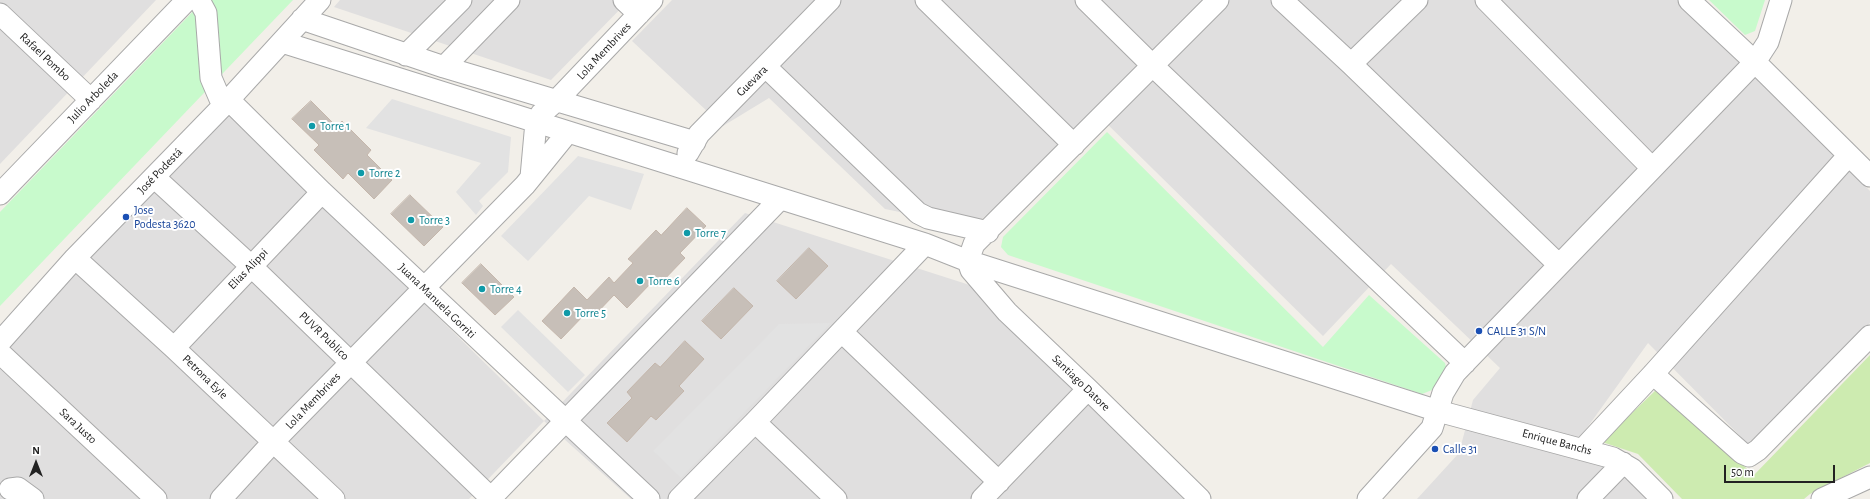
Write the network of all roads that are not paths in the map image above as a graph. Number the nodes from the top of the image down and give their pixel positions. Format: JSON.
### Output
{"nodes":[{"id":1,"x":320,"y":0,"type":"edge"},
{"id":2,"x":461,"y":0,"type":"edge"},
{"id":3,"x":509,"y":0,"type":"edge"},
{"id":4,"x":926,"y":0,"type":"edge"},
{"id":5,"x":1086,"y":0,"type":"edge"},
{"id":6,"x":1218,"y":0,"type":"edge"},
{"id":7,"x":1282,"y":0,"type":"edge"},
{"id":8,"x":1417,"y":0,"type":"edge"},
{"id":9,"x":1486,"y":0,"type":"edge"},
{"id":10,"x":1689,"y":0,"type":"edge"},
{"id":11,"x":1781,"y":0,"type":"edge"},
{"id":12,"x":186,"y":1,"type":"edge"},
{"id":13,"x":820,"y":3,"type":"edge"},
{"id":14,"x":638,"y":5,"type":"edge"},
{"id":15,"x":0,"y":14,"type":"edge"},
{"id":16,"x":302,"y":19,"type":"junction"},
{"id":17,"x":282,"y":42,"type":"junction"},
{"id":18,"x":406,"y":55,"type":"junction"},
{"id":19,"x":1755,"y":62,"type":"junction"},
{"id":20,"x":1351,"y":64,"type":"junction"},
{"id":21,"x":1153,"y":66,"type":"junction"},
{"id":22,"x":444,"y":67,"type":"junction"},
{"id":23,"x":766,"y":67,"type":"junction"},
{"id":24,"x":91,"y":100,"type":"junction"},
{"id":25,"x":556,"y":101,"type":"junction"},
{"id":26,"x":226,"y":103,"type":"junction"},
{"id":27,"x":536,"y":122,"type":"junction"},
{"id":28,"x":568,"y":132,"type":"junction"},
{"id":29,"x":695,"y":142,"type":"junction"},
{"id":30,"x":1074,"y":145,"type":"junction"},
{"id":31,"x":1849,"y":155,"type":"junction"},
{"id":32,"x":680,"y":167,"type":"junction"},
{"id":33,"x":1652,"y":168,"type":"junction"},
{"id":34,"x":1870,"y":176,"type":"edge"},
{"id":35,"x":154,"y":177,"type":"junction"},
{"id":36,"x":531,"y":177,"type":"junction"},
{"id":37,"x":322,"y":192,"type":"junction"},
{"id":38,"x":0,"y":194,"type":"edge"},
{"id":39,"x":780,"y":199,"type":"junction"},
{"id":40,"x":988,"y":232,"type":"junction"},
{"id":41,"x":925,"y":244,"type":"junction"},
{"id":42,"x":75,"y":258,"type":"junction"},
{"id":43,"x":968,"y":261,"type":"junction"},
{"id":44,"x":1558,"y":264,"type":"junction"},
{"id":45,"x":251,"y":266,"type":"junction"},
{"id":46,"x":423,"y":287,"type":"junction"},
{"id":47,"x":842,"y":332,"type":"junction"},
{"id":48,"x":1870,"y":336,"type":"edge"},
{"id":49,"x":0,"y":342,"type":"edge"},
{"id":50,"x":174,"y":348,"type":"junction"},
{"id":51,"x":0,"y":353,"type":"edge"},
{"id":52,"x":351,"y":362,"type":"junction"},
{"id":53,"x":1465,"y":363,"type":"junction"},
{"id":54,"x":1653,"y":374,"type":"junction"},
{"id":55,"x":1088,"y":389,"type":"junction"},
{"id":56,"x":1438,"y":411,"type":"junction"},
{"id":57,"x":565,"y":422,"type":"junction"},
{"id":58,"x":755,"y":422,"type":"junction"},
{"id":59,"x":273,"y":442,"type":"junction"},
{"id":60,"x":1583,"y":449,"type":"junction"},
{"id":61,"x":1623,"y":462,"type":"junction"},
{"id":62,"x":1870,"y":477,"type":"edge"},
{"id":63,"x":999,"y":482,"type":"junction"},
{"id":64,"x":10,"y":490,"type":"dead end"},
{"id":65,"x":1187,"y":495,"type":"edge"},
{"id":66,"x":490,"y":498,"type":"edge"},
{"id":67,"x":33,"y":499,"type":"edge"},
{"id":68,"x":156,"y":499,"type":"edge"},
{"id":69,"x":221,"y":499,"type":"edge"},
{"id":70,"x":334,"y":499,"type":"edge"},
{"id":71,"x":649,"y":499,"type":"edge"},
{"id":72,"x":679,"y":499,"type":"edge"},
{"id":73,"x":836,"y":499,"type":"edge"},
{"id":74,"x":982,"y":499,"type":"edge"},
{"id":75,"x":1368,"y":499,"type":"edge"},
{"id":76,"x":1588,"y":499,"type":"edge"},
{"id":77,"x":1662,"y":499,"type":"edge"},
{"id":78,"x":1822,"y":499,"type":"edge"}],
"edges":[{"from":1,"to":16,"type":"street","name":"José Podestá"},
{"from":2,"to":18,"type":"street"},
{"from":3,"to":22,"type":"street"},
{"from":4,"to":30,"type":"street"},
{"from":5,"to":21,"type":"street"},
{"from":6,"to":21,"type":"street"},
{"from":7,"to":20,"type":"street"},
{"from":8,"to":20,"type":"street"},
{"from":9,"to":33,"type":"street"},
{"from":10,"to":19,"type":"street"},
{"from":11,"to":19,"type":"street"},
{"from":12,"to":24,"type":"street","name":"Julio Arboleda"},
{"from":12,"to":26,"type":"street"},
{"from":13,"to":23,"type":"street","name":"Guevara"},
{"from":14,"to":25,"type":"street","name":"Lola Membrives"},
{"from":15,"to":24,"type":"street","name":"Rafael Pombo"},
{"from":16,"to":17,"type":"street","name":"José Podestá"},
{"from":16,"to":18,"type":"street"},
{"from":17,"to":26,"type":"street","name":"José Podestá"},
{"from":17,"to":27,"type":"street","name":"Enrique Banchs"},
{"from":18,"to":22,"type":"street"},
{"from":19,"to":31,"type":"street"},
{"from":19,"to":33,"type":"street"},
{"from":20,"to":44,"type":"street"},
{"from":21,"to":30,"type":"street"},
{"from":21,"to":53,"type":"street"},
{"from":22,"to":25,"type":"street"},
{"from":23,"to":29,"type":"street","name":"Guevara"},
{"from":23,"to":40,"type":"street"},
{"from":24,"to":38,"type":"street","name":"Julio Arboleda"},
{"from":25,"to":27,"type":"street","name":"Lola Membrives"},
{"from":25,"to":29,"type":"street"},
{"from":26,"to":35,"type":"street","name":"José Podestá"},
{"from":26,"to":37,"type":"street","name":"Juana Manuela Gorriti"},
{"from":27,"to":28,"type":"street","name":"Enrique Banchs"},
{"from":27,"to":36,"type":"street"},
{"from":28,"to":32,"type":"street","name":"Enrique Banchs"},
{"from":28,"to":36,"type":"street","name":"Lola Membrives"},
{"from":29,"to":32,"type":"street","name":"Guevara"},
{"from":30,"to":40,"type":"street"},
{"from":31,"to":34,"type":"street"},
{"from":31,"to":54,"type":"street"},
{"from":32,"to":39,"type":"street","name":"Enrique Banchs"},
{"from":33,"to":44,"type":"street"},
{"from":35,"to":42,"type":"street","name":"José Podestá"},
{"from":35,"to":45,"type":"street","name":"PUVR Publico"},
{"from":36,"to":46,"type":"street","name":"Lola Membrives"},
{"from":37,"to":45,"type":"street","name":"Elias Alippi"},
{"from":37,"to":46,"type":"street","name":"Juana Manuela Gorriti"},
{"from":39,"to":41,"type":"street","name":"Enrique Banchs"},
{"from":39,"to":57,"type":"street"},
{"from":40,"to":43,"type":"street"},
{"from":41,"to":43,"type":"street","name":"Enrique Banchs"},
{"from":41,"to":47,"type":"street"},
{"from":42,"to":49,"type":"street","name":"José Podestá"},
{"from":42,"to":50,"type":"street","name":"Petrona Eyle"},
{"from":43,"to":55,"type":"street","name":"Santiago Datore"},
{"from":43,"to":56,"type":"street","name":"Enrique Banchs"},
{"from":44,"to":53,"type":"street"},
{"from":45,"to":50,"type":"street","name":"Elias Alippi"},
{"from":45,"to":52,"type":"street","name":"PUVR Publico"},
{"from":46,"to":52,"type":"street","name":"Lola Membrives"},
{"from":46,"to":57,"type":"street","name":"Juana Manuela Gorriti"},
{"from":47,"to":58,"type":"street"},
{"from":47,"to":63,"type":"street"},
{"from":48,"to":54,"type":"street"},
{"from":50,"to":59,"type":"street","name":"Petrona Eyle"},
{"from":51,"to":68,"type":"street","name":"Sara Justo"},
{"from":52,"to":59,"type":"street","name":"Lola Membrives"},
{"from":52,"to":66,"type":"street","name":"PUVR Publico"},
{"from":53,"to":56,"type":"street"},
{"from":54,"to":60,"type":"street"},
{"from":55,"to":63,"type":"street"},
{"from":55,"to":65,"type":"street","name":"Santiago Datore"},
{"from":56,"to":60,"type":"street","name":"Enrique Banchs"},
{"from":56,"to":75,"type":"street"},
{"from":57,"to":66,"type":"street"},
{"from":57,"to":71,"type":"street","name":"Juana Manuela Gorriti"},
{"from":58,"to":72,"type":"street"},
{"from":58,"to":73,"type":"street"},
{"from":59,"to":69,"type":"street","name":"Lola Membrives"},
{"from":59,"to":70,"type":"street","name":"Petrona Eyle"},
{"from":60,"to":61,"type":"street","name":"Enrique Banchs"},
{"from":61,"to":76,"type":"street"},
{"from":61,"to":77,"type":"street","name":"Enrique Banchs"},
{"from":62,"to":78,"type":"street"},
{"from":63,"to":74,"type":"street"},
{"from":64,"to":67,"type":"street"}]}
